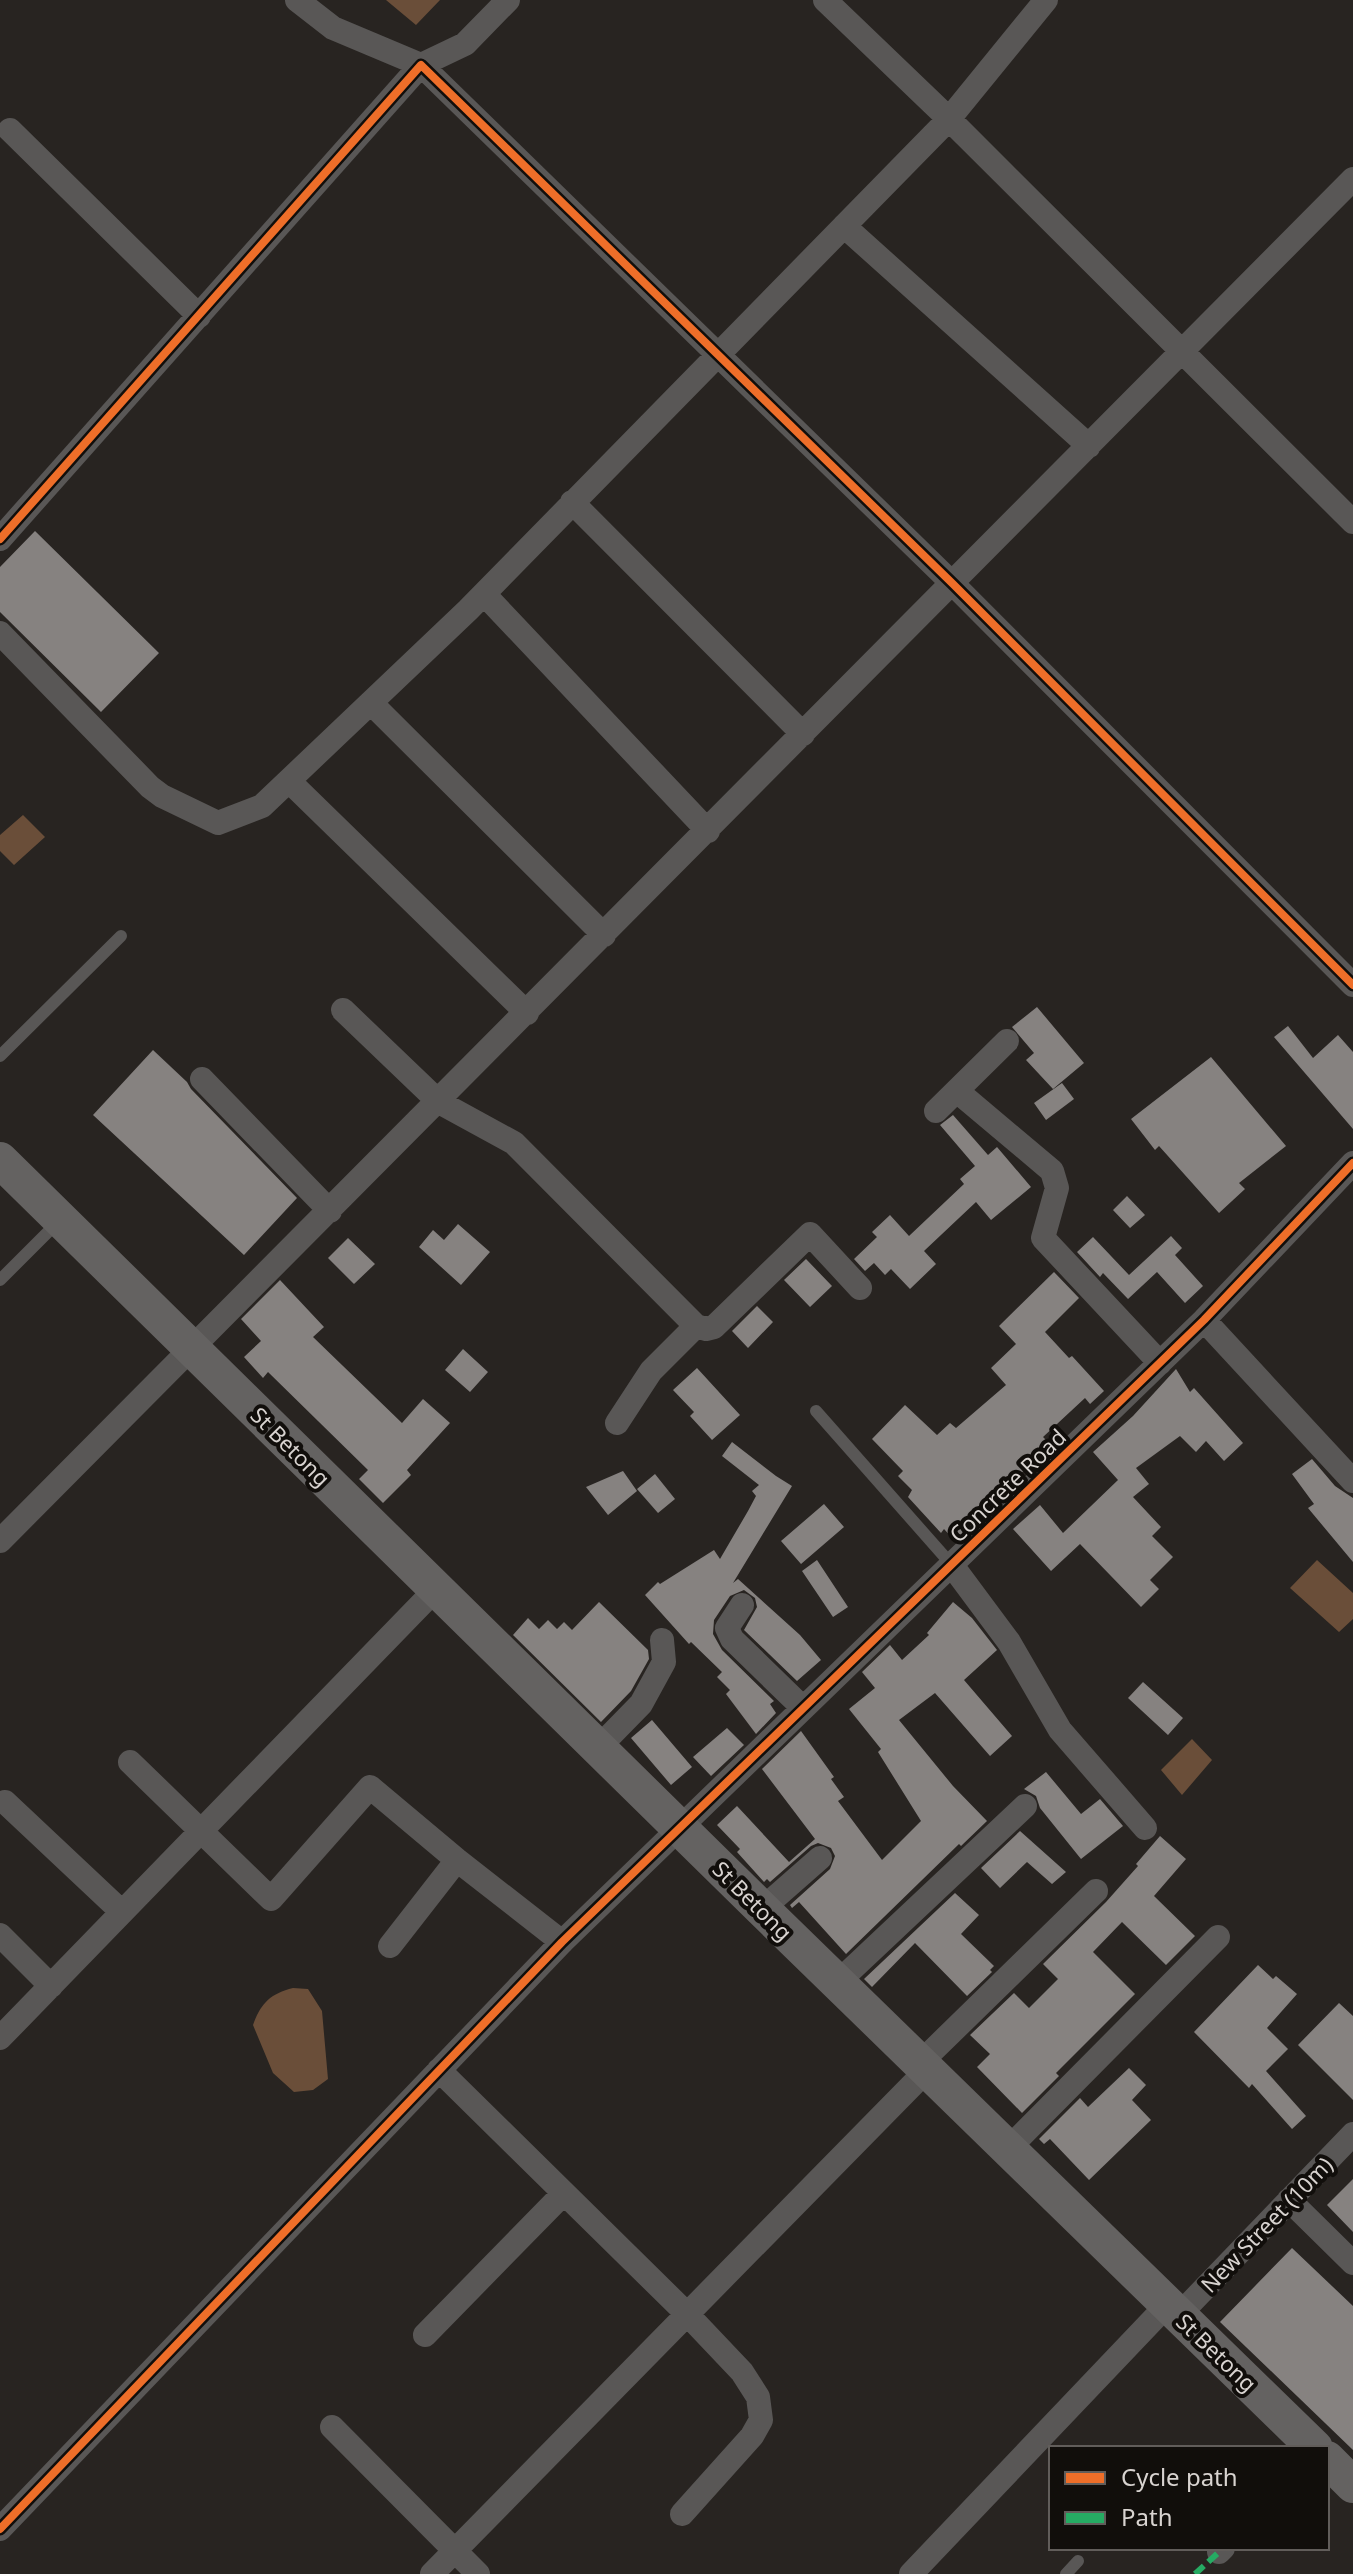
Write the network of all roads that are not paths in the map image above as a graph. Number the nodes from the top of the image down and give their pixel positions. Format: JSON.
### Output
{"nodes":[{"id":1,"x":297,"y":0,"type":"edge"},
{"id":2,"x":508,"y":0,"type":"edge"},
{"id":3,"x":825,"y":0,"type":"edge"},
{"id":4,"x":1046,"y":0,"type":"edge"},
{"id":5,"x":421,"y":65,"type":"junction"},
{"id":6,"x":949,"y":119,"type":"junction"},
{"id":7,"x":10,"y":130,"type":"dead end"},
{"id":8,"x":1353,"y":179,"type":"edge"},
{"id":9,"x":844,"y":226,"type":"junction"},
{"id":10,"x":199,"y":316,"type":"junction"},
{"id":11,"x":1183,"y":352,"type":"junction"},
{"id":12,"x":719,"y":353,"type":"junction"},
{"id":13,"x":1089,"y":446,"type":"junction"},
{"id":14,"x":572,"y":502,"type":"junction"},
{"id":15,"x":1353,"y":522,"type":"edge"},
{"id":16,"x":0,"y":539,"type":"edge"},
{"id":17,"x":953,"y":584,"type":"junction"},
{"id":18,"x":484,"y":594,"type":"junction"},
{"id":19,"x":0,"y":633,"type":"edge"},
{"id":20,"x":371,"y":703,"type":"junction"},
{"id":21,"x":803,"y":734,"type":"junction"},
{"id":22,"x":289,"y":781,"type":"junction"},
{"id":23,"x":708,"y":831,"type":"junction"},
{"id":24,"x":604,"y":935,"type":"junction"},
{"id":25,"x":121,"y":936,"type":"dead end"},
{"id":26,"x":1353,"y":985,"type":"edge"},
{"id":27,"x":343,"y":1010,"type":"dead end"},
{"id":28,"x":527,"y":1013,"type":"junction"},
{"id":29,"x":1007,"y":1041,"type":"dead end"},
{"id":30,"x":0,"y":1056,"type":"edge"},
{"id":31,"x":202,"y":1079,"type":"dead end"},
{"id":32,"x":957,"y":1091,"type":"junction"},
{"id":33,"x":439,"y":1102,"type":"junction"},
{"id":34,"x":936,"y":1111,"type":"dead end"},
{"id":35,"x":0,"y":1160,"type":"edge"},
{"id":36,"x":1353,"y":1163,"type":"edge"},
{"id":37,"x":330,"y":1211,"type":"junction"},
{"id":38,"x":60,"y":1219,"type":"junction"},
{"id":39,"x":0,"y":1280,"type":"edge"},
{"id":40,"x":860,"y":1288,"type":"dead end"},
{"id":41,"x":1204,"y":1320,"type":"junction"},
{"id":42,"x":696,"y":1326,"type":"junction"},
{"id":43,"x":193,"y":1349,"type":"junction"},
{"id":44,"x":1160,"y":1363,"type":"junction"},
{"id":45,"x":816,"y":1411,"type":"dead end"},
{"id":46,"x":617,"y":1423,"type":"dead end"},
{"id":47,"x":1353,"y":1481,"type":"edge"},
{"id":48,"x":0,"y":1541,"type":"edge"},
{"id":49,"x":951,"y":1564,"type":"junction"},
{"id":50,"x":436,"y":1589,"type":"junction"},
{"id":51,"x":742,"y":1605,"type":"dead end"},
{"id":52,"x":662,"y":1640,"type":"dead end"},
{"id":53,"x":803,"y":1708,"type":"junction"},
{"id":54,"x":598,"y":1748,"type":"junction"},
{"id":55,"x":130,"y":1762,"type":"dead end"},
{"id":56,"x":5,"y":1802,"type":"dead end"},
{"id":57,"x":1025,"y":1806,"type":"dead end"},
{"id":58,"x":680,"y":1828,"type":"junction"},
{"id":59,"x":1145,"y":1828,"type":"dead end"},
{"id":60,"x":201,"y":1832,"type":"junction"},
{"id":61,"x":820,"y":1858,"type":"dead end"},
{"id":62,"x":457,"y":1860,"type":"junction"},
{"id":63,"x":1096,"y":1891,"type":"dead end"},
{"id":64,"x":762,"y":1909,"type":"junction"},
{"id":65,"x":122,"y":1912,"type":"junction"},
{"id":66,"x":0,"y":1935,"type":"edge"},
{"id":67,"x":1218,"y":1937,"type":"dead end"},
{"id":68,"x":562,"y":1942,"type":"junction"},
{"id":69,"x":390,"y":1946,"type":"dead end"},
{"id":70,"x":837,"y":1983,"type":"junction"},
{"id":71,"x":51,"y":1986,"type":"junction"},
{"id":72,"x":0,"y":2038,"type":"edge"},
{"id":73,"x":924,"y":2067,"type":"junction"},
{"id":74,"x":439,"y":2070,"type":"junction"},
{"id":75,"x":1353,"y":2134,"type":"edge"},
{"id":76,"x":1008,"y":2149,"type":"junction"},
{"id":77,"x":564,"y":2193,"type":"junction"},
{"id":78,"x":1289,"y":2200,"type":"junction"},
{"id":79,"x":1353,"y":2263,"type":"edge"},
{"id":80,"x":1174,"y":2309,"type":"junction"},
{"id":81,"x":687,"y":2314,"type":"junction"},
{"id":82,"x":425,"y":2335,"type":"dead end"},
{"id":83,"x":332,"y":2427,"type":"dead end"},
{"id":84,"x":1313,"y":2446,"type":"edge"},
{"id":85,"x":1329,"y":2461,"type":"edge"},
{"id":86,"x":1353,"y":2485,"type":"edge"},
{"id":87,"x":682,"y":2514,"type":"dead end"},
{"id":88,"x":0,"y":2529,"type":"edge"},
{"id":89,"x":455,"y":2551,"type":"junction"},
{"id":90,"x":1078,"y":2561,"type":"dead end"},
{"id":91,"x":925,"y":2570,"type":"edge"},
{"id":92,"x":432,"y":2574,"type":"edge"},
{"id":93,"x":478,"y":2574,"type":"edge"},
{"id":94,"x":1066,"y":2574,"type":"edge"}],
"edges":[{"from":1,"to":5,"type":"street"},
{"from":2,"to":5,"type":"street"},
{"from":3,"to":6,"type":"street"},
{"from":4,"to":6,"type":"street"},
{"from":5,"to":10,"type":"street"},
{"from":5,"to":12,"type":"street"},
{"from":6,"to":9,"type":"street"},
{"from":6,"to":11,"type":"street"},
{"from":7,"to":10,"type":"street"},
{"from":8,"to":11,"type":"street"},
{"from":9,"to":12,"type":"street"},
{"from":9,"to":13,"type":"street"},
{"from":10,"to":16,"type":"street"},
{"from":11,"to":13,"type":"street"},
{"from":11,"to":15,"type":"street"},
{"from":12,"to":14,"type":"street"},
{"from":12,"to":17,"type":"street"},
{"from":13,"to":17,"type":"street"},
{"from":14,"to":18,"type":"street"},
{"from":14,"to":21,"type":"street"},
{"from":17,"to":21,"type":"street"},
{"from":17,"to":26,"type":"street"},
{"from":18,"to":20,"type":"street"},
{"from":18,"to":23,"type":"street"},
{"from":19,"to":22,"type":"street"},
{"from":20,"to":22,"type":"street"},
{"from":20,"to":24,"type":"street"},
{"from":21,"to":23,"type":"street"},
{"from":22,"to":28,"type":"street"},
{"from":23,"to":24,"type":"street"},
{"from":24,"to":28,"type":"street"},
{"from":25,"to":30,"type":"lane"},
{"from":27,"to":33,"type":"street"},
{"from":28,"to":33,"type":"street"},
{"from":29,"to":32,"type":"street"},
{"from":31,"to":37,"type":"street"},
{"from":32,"to":34,"type":"street"},
{"from":32,"to":44,"type":"street"},
{"from":33,"to":37,"type":"street"},
{"from":33,"to":42,"type":"street"},
{"from":35,"to":38,"type":"street","name":"St Betong"},
{"from":36,"to":41,"type":"street","name":"Concrete Road"},
{"from":37,"to":43,"type":"street"},
{"from":38,"to":39,"type":"lane"},
{"from":38,"to":43,"type":"street","name":"St Betong"},
{"from":40,"to":42,"type":"street"},
{"from":41,"to":44,"type":"street","name":"Concrete Road"},
{"from":41,"to":47,"type":"street"},
{"from":42,"to":46,"type":"street"},
{"from":43,"to":48,"type":"street"},
{"from":43,"to":50,"type":"street","name":"St Betong"},
{"from":44,"to":49,"type":"street","name":"Concrete Road"},
{"from":45,"to":49,"type":"lane"},
{"from":49,"to":53,"type":"street","name":"Concrete Road"},
{"from":49,"to":59,"type":"street"},
{"from":50,"to":54,"type":"street","name":"St Betong"},
{"from":50,"to":60,"type":"street"},
{"from":51,"to":53,"type":"street"},
{"from":52,"to":54,"type":"street"},
{"from":53,"to":58,"type":"street","name":"Concrete Road"},
{"from":54,"to":58,"type":"street","name":"St Betong"},
{"from":55,"to":60,"type":"street"},
{"from":56,"to":65,"type":"street"},
{"from":57,"to":70,"type":"street"},
{"from":58,"to":64,"type":"street","name":"St Betong"},
{"from":58,"to":68,"type":"street","name":"Concrete Road"},
{"from":60,"to":62,"type":"street"},
{"from":60,"to":65,"type":"street"},
{"from":61,"to":64,"type":"street"},
{"from":62,"to":68,"type":"street"},
{"from":62,"to":69,"type":"street"},
{"from":63,"to":73,"type":"street"},
{"from":64,"to":70,"type":"street","name":"St Betong"},
{"from":65,"to":71,"type":"street"},
{"from":66,"to":71,"type":"street"},
{"from":67,"to":76,"type":"street"},
{"from":68,"to":74,"type":"street","name":"Concrete Road"},
{"from":70,"to":73,"type":"street","name":"St Betong"},
{"from":71,"to":72,"type":"street"},
{"from":73,"to":76,"type":"street","name":"St Betong"},
{"from":73,"to":81,"type":"street"},
{"from":74,"to":77,"type":"street"},
{"from":74,"to":88,"type":"street","name":"Concrete Road"},
{"from":75,"to":78,"type":"street","name":"New Street (10m)"},
{"from":76,"to":80,"type":"street","name":"St Betong"},
{"from":77,"to":81,"type":"street"},
{"from":77,"to":82,"type":"street"},
{"from":78,"to":79,"type":"street"},
{"from":78,"to":80,"type":"street","name":"New Street (10m)"},
{"from":80,"to":84,"type":"street","name":"St Betong"},
{"from":80,"to":91,"type":"street","name":"New Street (10m)"},
{"from":81,"to":87,"type":"street"},
{"from":81,"to":89,"type":"street"},
{"from":83,"to":89,"type":"street"},
{"from":85,"to":86,"type":"street"},
{"from":89,"to":92,"type":"street"},
{"from":89,"to":93,"type":"street"},
{"from":90,"to":94,"type":"lane"}]}
